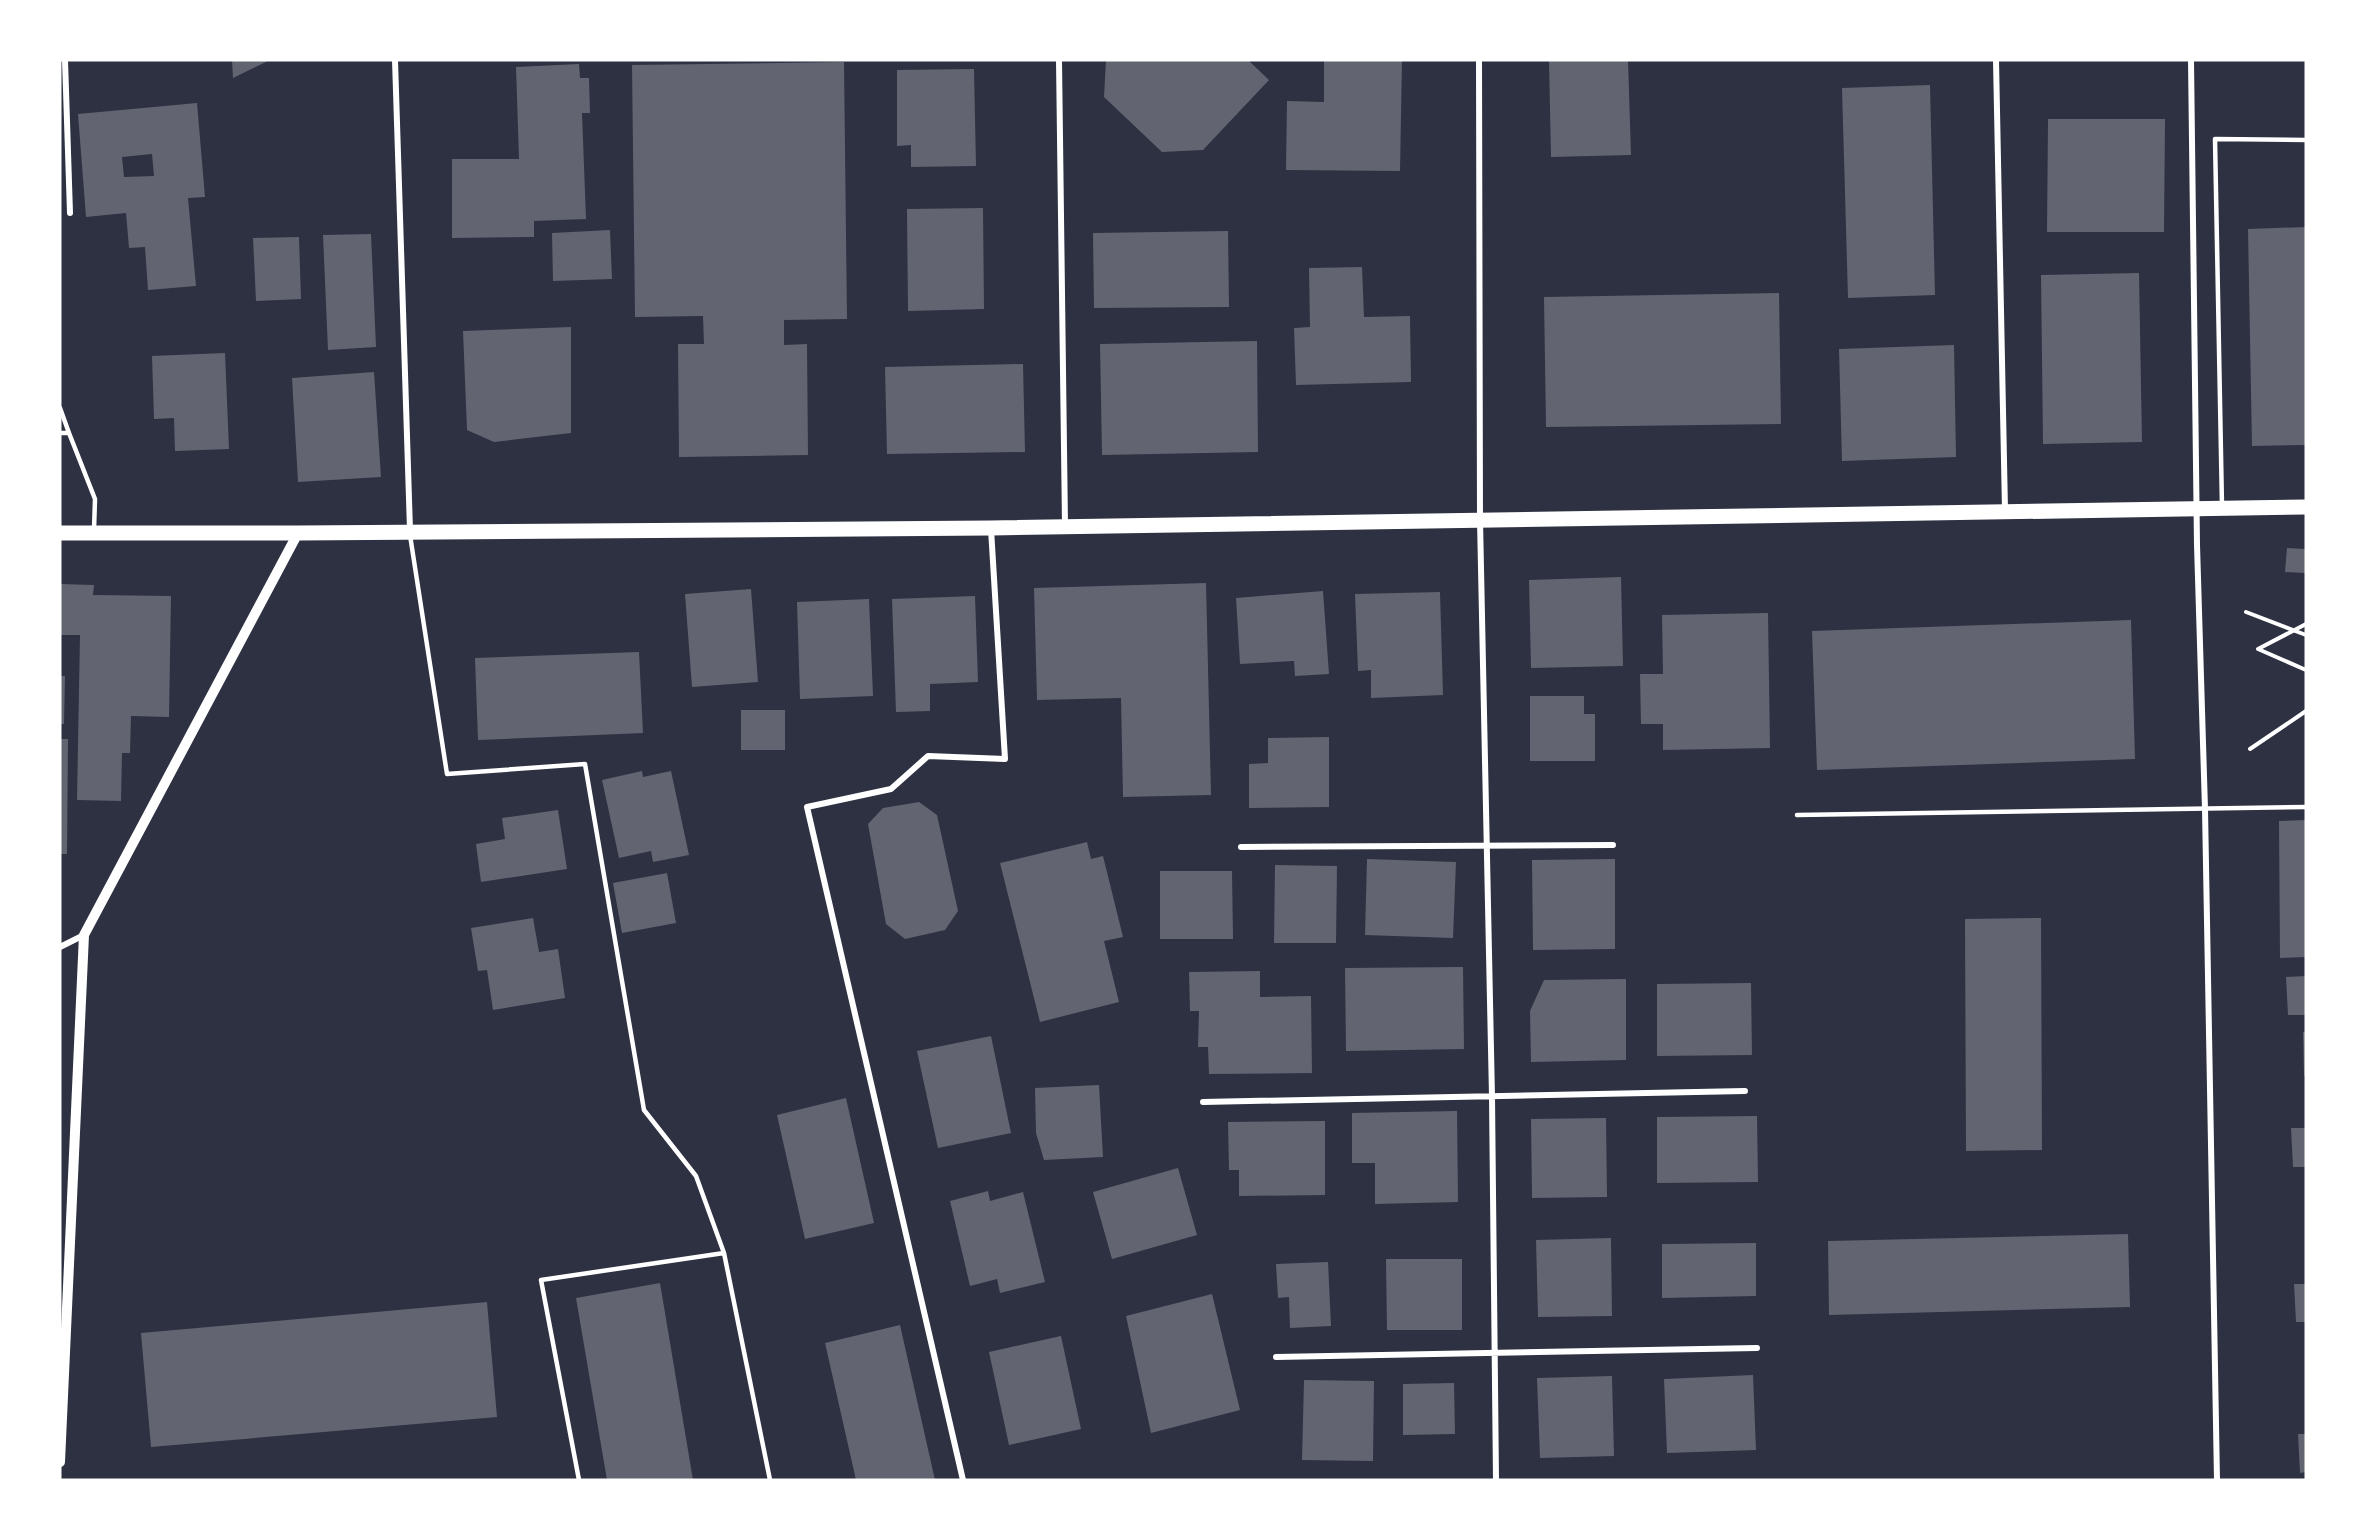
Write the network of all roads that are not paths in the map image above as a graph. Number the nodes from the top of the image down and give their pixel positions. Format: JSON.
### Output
{"nodes":[{"id":1,"x":64,"y":60,"type":"edge"},
{"id":2,"x":395,"y":60,"type":"edge"},
{"id":3,"x":1059,"y":60,"type":"edge"},
{"id":4,"x":1479,"y":60,"type":"edge"},
{"id":5,"x":1996,"y":60,"type":"edge"},
{"id":6,"x":2191,"y":60,"type":"edge"},
{"id":7,"x":2306,"y":140,"type":"edge"},
{"id":8,"x":70,"y":213,"type":"dead end"},
{"id":9,"x":60,"y":408,"type":"edge"},
{"id":10,"x":60,"y":433,"type":"edge"},
{"id":11,"x":69,"y":433,"type":"junction"},
{"id":12,"x":2306,"y":507,"type":"edge"},
{"id":13,"x":2222,"y":508,"type":"junction"},
{"id":14,"x":2196,"y":509,"type":"junction"},
{"id":15,"x":2005,"y":511,"type":"junction"},
{"id":16,"x":1480,"y":520,"type":"junction"},
{"id":17,"x":1065,"y":527,"type":"junction"},
{"id":18,"x":991,"y":528,"type":"junction"},
{"id":19,"x":410,"y":531,"type":"junction"},
{"id":20,"x":94,"y":532,"type":"junction"},
{"id":21,"x":60,"y":533,"type":"edge"},
{"id":22,"x":298,"y":533,"type":"junction"},
{"id":23,"x":2306,"y":807,"type":"edge"},
{"id":24,"x":2205,"y":809,"type":"junction"},
{"id":25,"x":1797,"y":815,"type":"dead end"},
{"id":26,"x":1613,"y":844,"type":"dead end"},
{"id":27,"x":1241,"y":847,"type":"dead end"},
{"id":28,"x":1487,"y":847,"type":"junction"},
{"id":29,"x":84,"y":935,"type":"junction"},
{"id":30,"x":60,"y":947,"type":"edge"},
{"id":31,"x":1745,"y":1091,"type":"dead end"},
{"id":32,"x":1492,"y":1097,"type":"junction"},
{"id":33,"x":1203,"y":1102,"type":"dead end"},
{"id":34,"x":724,"y":1253,"type":"junction"},
{"id":35,"x":1757,"y":1348,"type":"dead end"},
{"id":36,"x":1495,"y":1354,"type":"junction"},
{"id":37,"x":1276,"y":1357,"type":"dead end"},
{"id":38,"x":60,"y":1462,"type":"edge"},
{"id":39,"x":579,"y":1480,"type":"edge"},
{"id":40,"x":770,"y":1480,"type":"edge"},
{"id":41,"x":963,"y":1480,"type":"edge"},
{"id":42,"x":1496,"y":1480,"type":"edge"},
{"id":43,"x":2217,"y":1480,"type":"edge"}],
"edges":[{"from":1,"to":8,"type":"street"},
{"from":2,"to":19,"type":"street"},
{"from":3,"to":17,"type":"street"},
{"from":4,"to":16,"type":"street"},
{"from":5,"to":15,"type":"street"},
{"from":6,"to":14,"type":"street"},
{"from":7,"to":13,"type":"lane"},
{"from":9,"to":11,"type":"lane"},
{"from":10,"to":11,"type":"lane"},
{"from":11,"to":20,"type":"lane"},
{"from":12,"to":13,"type":"main road"},
{"from":13,"to":14,"type":"main road"},
{"from":14,"to":15,"type":"main road"},
{"from":14,"to":24,"type":"street"},
{"from":15,"to":16,"type":"main road"},
{"from":16,"to":17,"type":"main road"},
{"from":16,"to":28,"type":"street"},
{"from":17,"to":18,"type":"main road"},
{"from":18,"to":19,"type":"main road"},
{"from":18,"to":41,"type":"street"},
{"from":19,"to":22,"type":"main road"},
{"from":19,"to":34,"type":"lane"},
{"from":20,"to":21,"type":"main road"},
{"from":20,"to":22,"type":"main road"},
{"from":22,"to":29,"type":"street"},
{"from":23,"to":24,"type":"lane"},
{"from":24,"to":25,"type":"lane"},
{"from":24,"to":43,"type":"street"},
{"from":26,"to":28,"type":"street"},
{"from":27,"to":28,"type":"street"},
{"from":28,"to":32,"type":"street"},
{"from":29,"to":30,"type":"street"},
{"from":29,"to":38,"type":"street"},
{"from":31,"to":32,"type":"street"},
{"from":32,"to":33,"type":"street"},
{"from":32,"to":36,"type":"street"},
{"from":34,"to":39,"type":"lane"},
{"from":34,"to":40,"type":"lane"},
{"from":35,"to":36,"type":"street"},
{"from":36,"to":37,"type":"street"},
{"from":36,"to":42,"type":"street"}]}
